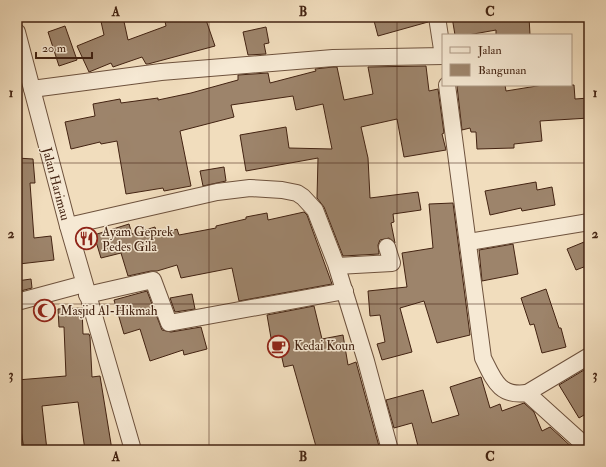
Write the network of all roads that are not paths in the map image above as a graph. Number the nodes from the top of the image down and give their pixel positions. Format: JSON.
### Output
{"nodes":[{"id":1,"x":437,"y":17,"type":"edge"},
{"id":2,"x":17,"y":32,"type":"edge"},
{"id":3,"x":442,"y":56,"type":"edge"},
{"id":4,"x":447,"y":86,"type":"edge"},
{"id":5,"x":32,"y":89,"type":"junction"},
{"id":6,"x":589,"y":222,"type":"edge"},
{"id":7,"x":68,"y":226,"type":"junction"},
{"id":8,"x":469,"y":242,"type":"junction"},
{"id":9,"x":387,"y":247,"type":"dead end"},
{"id":10,"x":337,"y":266,"type":"junction"},
{"id":11,"x":86,"y":289,"type":"junction"},
{"id":12,"x":345,"y":291,"type":"junction"},
{"id":13,"x":17,"y":302,"type":"edge"},
{"id":14,"x":589,"y":356,"type":"edge"},
{"id":15,"x":527,"y":393,"type":"junction"},
{"id":16,"x":589,"y":449,"type":"edge"},
{"id":17,"x":133,"y":450,"type":"edge"},
{"id":18,"x":390,"y":450,"type":"edge"}],
"edges":[{"from":1,"to":3,"type":"street"},
{"from":2,"to":5,"type":"street","name":"Jalan Harimau"},
{"from":3,"to":5,"type":"street"},
{"from":4,"to":8,"type":"street"},
{"from":5,"to":7,"type":"street","name":"Jalan Harimau"},
{"from":6,"to":8,"type":"street"},
{"from":7,"to":10,"type":"street"},
{"from":7,"to":11,"type":"street","name":"Jalan Harimau"},
{"from":8,"to":15,"type":"street"},
{"from":9,"to":10,"type":"street"},
{"from":10,"to":12,"type":"street"},
{"from":11,"to":12,"type":"street"},
{"from":11,"to":13,"type":"street"},
{"from":11,"to":17,"type":"street","name":"Jalan Harimau"},
{"from":12,"to":18,"type":"street"},
{"from":14,"to":15,"type":"street"},
{"from":15,"to":16,"type":"street"}]}
